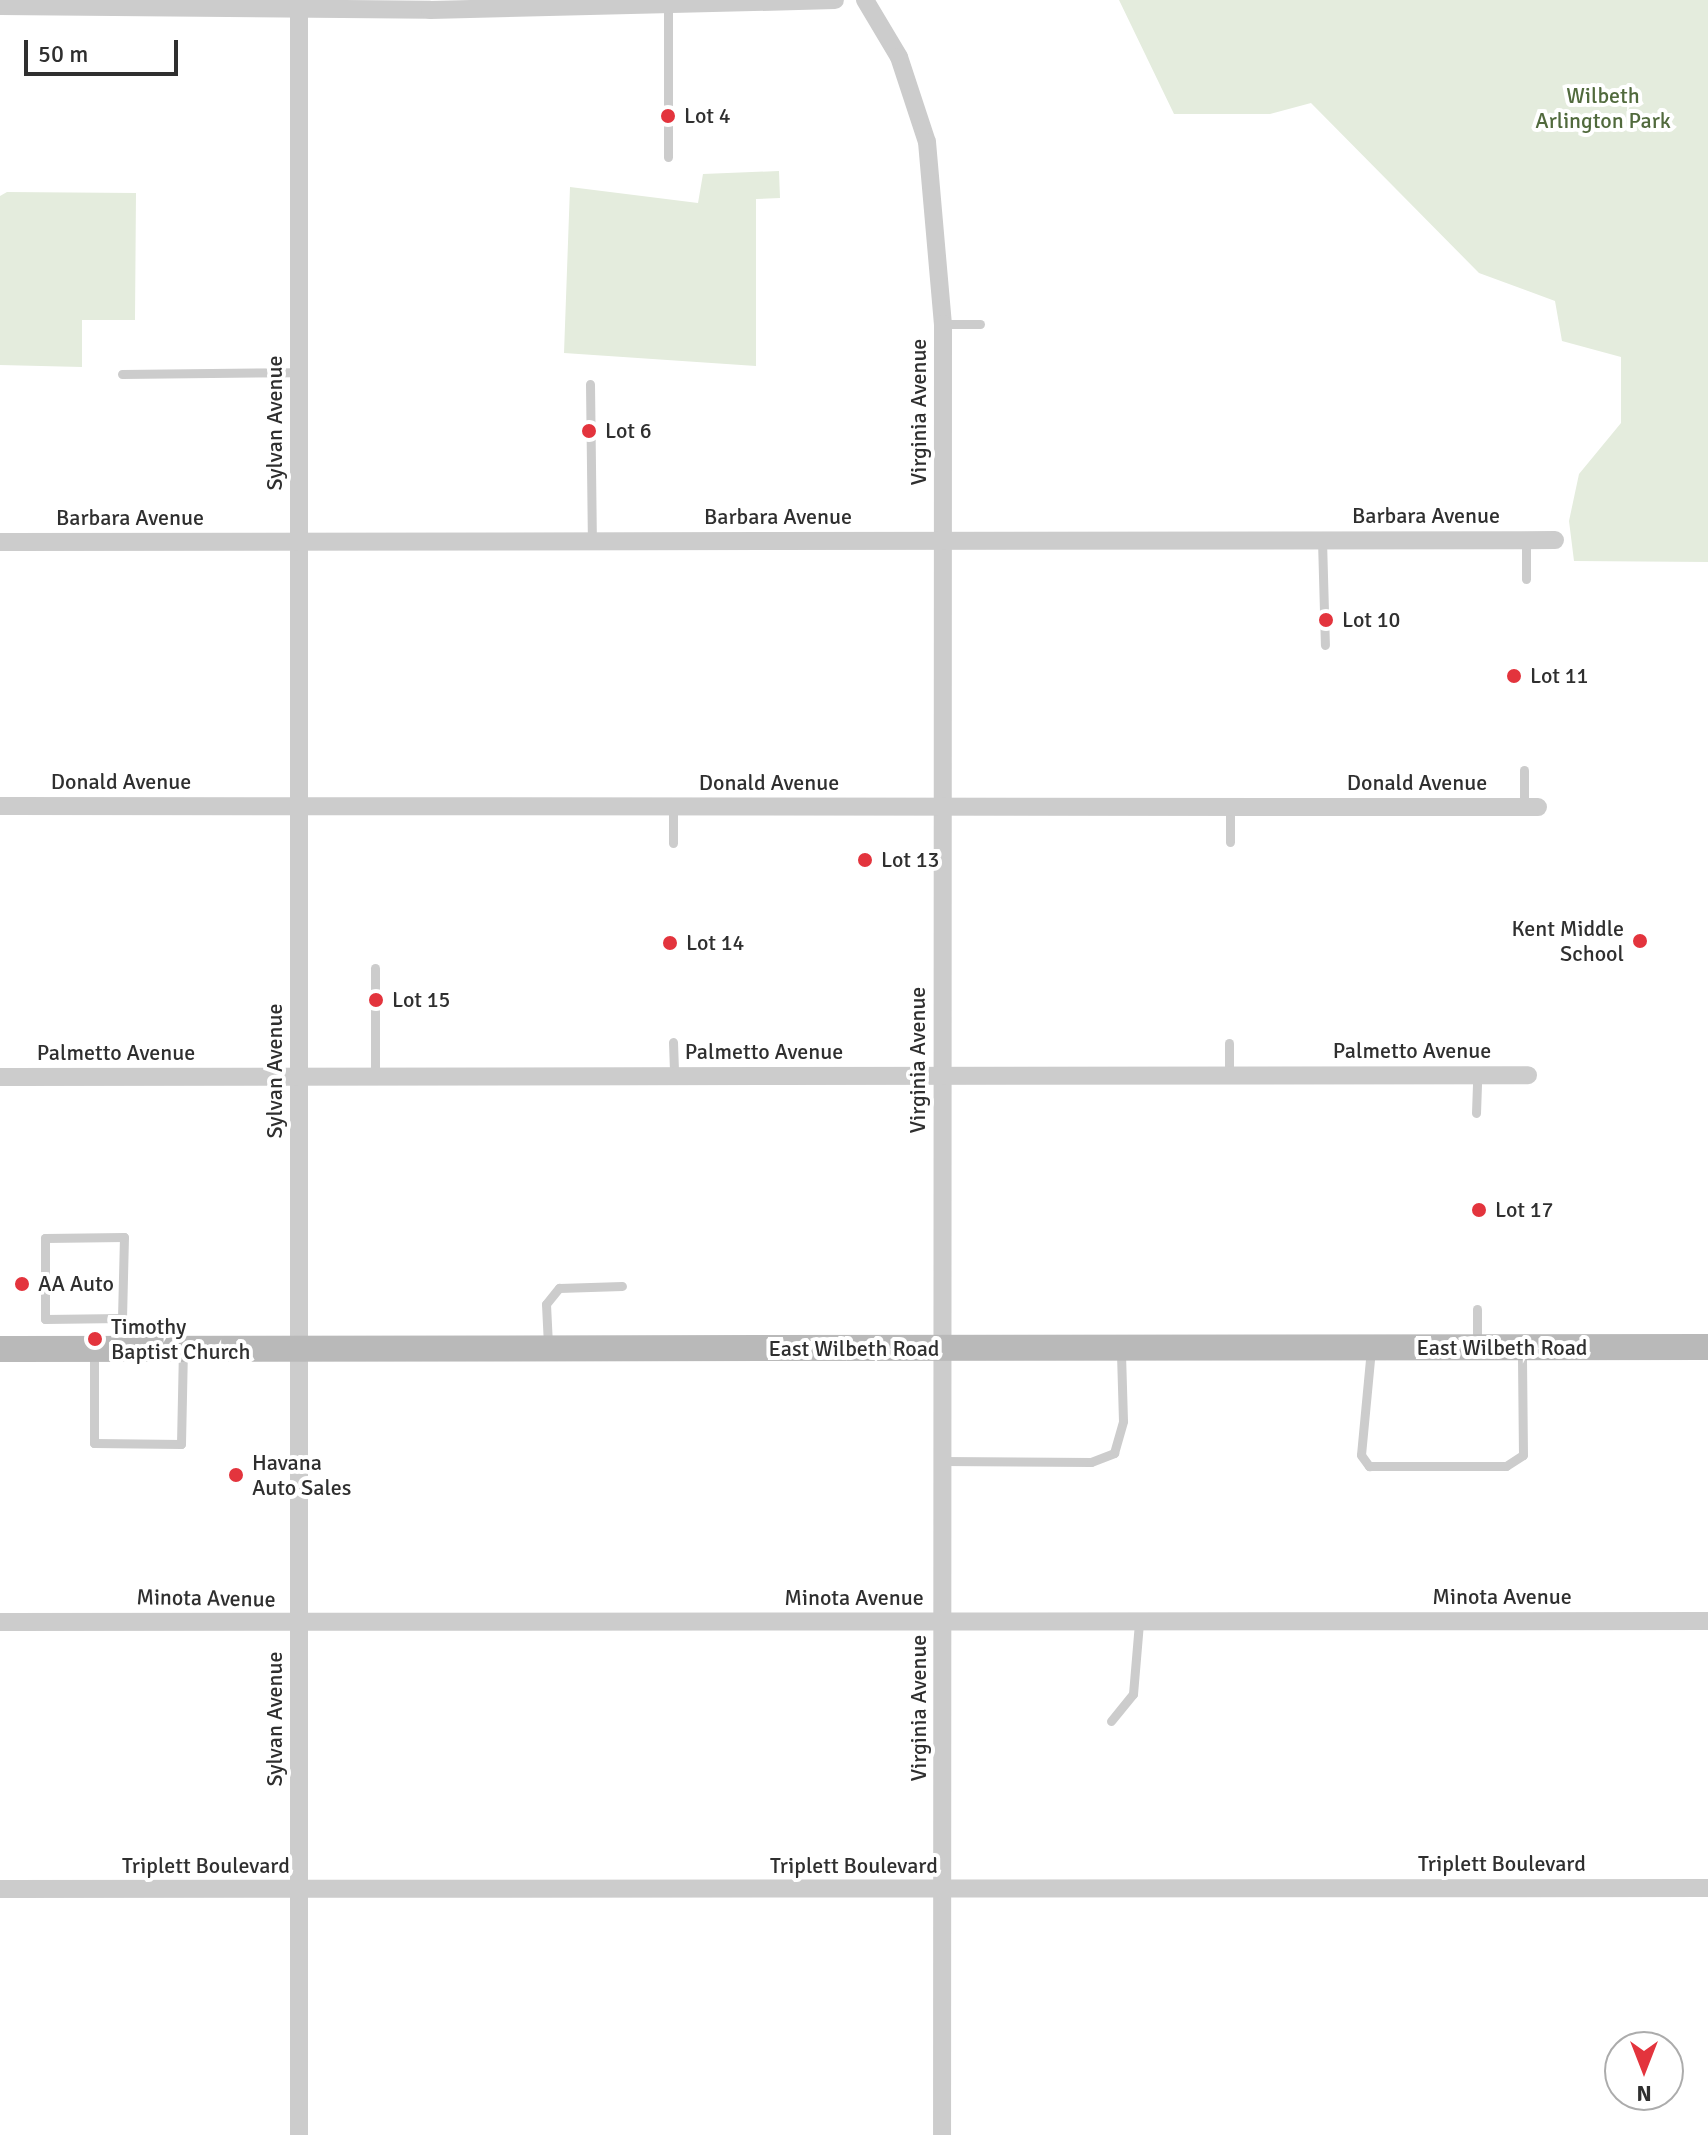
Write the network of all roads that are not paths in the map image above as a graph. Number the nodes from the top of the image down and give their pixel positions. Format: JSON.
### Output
{"nodes":[{"id":1,"x":835,"y":0,"type":"edge"},
{"id":2,"x":865,"y":0,"type":"edge"},
{"id":3,"x":114,"y":4,"type":"edge"},
{"id":4,"x":185,"y":4,"type":"edge"},
{"id":5,"x":668,"y":4,"type":"edge"},
{"id":6,"x":0,"y":6,"type":"edge"},
{"id":7,"x":299,"y":8,"type":"junction"},
{"id":8,"x":668,"y":157,"type":"dead end"},
{"id":9,"x":943,"y":324,"type":"junction"},
{"id":10,"x":980,"y":324,"type":"dead end"},
{"id":11,"x":300,"y":372,"type":"junction"},
{"id":12,"x":122,"y":374,"type":"dead end"},
{"id":13,"x":590,"y":384,"type":"dead end"},
{"id":14,"x":1322,"y":540,"type":"junction"},
{"id":15,"x":1526,"y":540,"type":"junction"},
{"id":16,"x":1555,"y":540,"type":"dead end"},
{"id":17,"x":592,"y":541,"type":"junction"},
{"id":18,"x":944,"y":541,"type":"junction"},
{"id":19,"x":0,"y":542,"type":"edge"},
{"id":20,"x":297,"y":542,"type":"junction"},
{"id":21,"x":1526,"y":579,"type":"dead end"},
{"id":22,"x":1325,"y":645,"type":"dead end"},
{"id":23,"x":1524,"y":770,"type":"dead end"},
{"id":24,"x":0,"y":806,"type":"edge"},
{"id":25,"x":298,"y":806,"type":"junction"},
{"id":26,"x":673,"y":807,"type":"junction"},
{"id":27,"x":943,"y":807,"type":"junction"},
{"id":28,"x":1230,"y":807,"type":"junction"},
{"id":29,"x":1531,"y":807,"type":"joint"},
{"id":30,"x":1230,"y":842,"type":"dead end"},
{"id":31,"x":673,"y":843,"type":"dead end"},
{"id":32,"x":375,"y":968,"type":"dead end"},
{"id":33,"x":673,"y":1042,"type":"dead end"},
{"id":34,"x":1229,"y":1043,"type":"dead end"},
{"id":35,"x":1229,"y":1075,"type":"junction"},
{"id":36,"x":1477,"y":1075,"type":"junction"},
{"id":37,"x":1528,"y":1075,"type":"dead end"},
{"id":38,"x":674,"y":1076,"type":"junction"},
{"id":39,"x":942,"y":1076,"type":"junction"},
{"id":40,"x":0,"y":1077,"type":"edge"},
{"id":41,"x":300,"y":1077,"type":"junction"},
{"id":42,"x":375,"y":1077,"type":"junction"},
{"id":43,"x":1476,"y":1113,"type":"dead end"},
{"id":44,"x":622,"y":1286,"type":"dead end"},
{"id":45,"x":1477,"y":1309,"type":"dead end"},
{"id":46,"x":122,"y":1318,"type":"junction"},
{"id":47,"x":1708,"y":1347,"type":"edge"},
{"id":48,"x":941,"y":1348,"type":"junction"},
{"id":49,"x":1121,"y":1348,"type":"junction"},
{"id":50,"x":1477,"y":1348,"type":"junction"},
{"id":51,"x":1522,"y":1348,"type":"junction"},
{"id":52,"x":0,"y":1349,"type":"edge"},
{"id":53,"x":94,"y":1349,"type":"junction"},
{"id":54,"x":122,"y":1349,"type":"junction"},
{"id":55,"x":183,"y":1349,"type":"junction"},
{"id":56,"x":299,"y":1349,"type":"junction"},
{"id":57,"x":548,"y":1349,"type":"junction"},
{"id":58,"x":1371,"y":1349,"type":"junction"},
{"id":59,"x":942,"y":1461,"type":"junction"},
{"id":60,"x":1708,"y":1621,"type":"edge"},
{"id":61,"x":0,"y":1622,"type":"edge"},
{"id":62,"x":943,"y":1622,"type":"junction"},
{"id":63,"x":1139,"y":1622,"type":"junction"},
{"id":64,"x":299,"y":1623,"type":"junction"},
{"id":65,"x":1111,"y":1721,"type":"dead end"},
{"id":66,"x":1708,"y":1888,"type":"edge"},
{"id":67,"x":0,"y":1889,"type":"edge"},
{"id":68,"x":300,"y":1890,"type":"junction"},
{"id":69,"x":942,"y":1890,"type":"junction"},
{"id":70,"x":299,"y":2135,"type":"edge"},
{"id":71,"x":942,"y":2135,"type":"edge"}],
"edges":[{"from":1,"to":5,"type":"street"},
{"from":2,"to":9,"type":"street","name":"Virginia Avenue"},
{"from":3,"to":4,"type":"street"},
{"from":3,"to":6,"type":"street"},
{"from":4,"to":7,"type":"street"},
{"from":5,"to":7,"type":"street"},
{"from":5,"to":8,"type":"lane"},
{"from":7,"to":11,"type":"street","name":"Sylvan Avenue"},
{"from":9,"to":10,"type":"lane"},
{"from":9,"to":18,"type":"street","name":"Virginia Avenue"},
{"from":11,"to":12,"type":"lane"},
{"from":11,"to":20,"type":"street","name":"Sylvan Avenue"},
{"from":13,"to":17,"type":"lane"},
{"from":14,"to":15,"type":"street","name":"Barbara Avenue"},
{"from":14,"to":18,"type":"street","name":"Barbara Avenue"},
{"from":14,"to":22,"type":"lane"},
{"from":15,"to":16,"type":"street","name":"Barbara Avenue"},
{"from":15,"to":21,"type":"lane"},
{"from":17,"to":18,"type":"street","name":"Barbara Avenue"},
{"from":17,"to":20,"type":"street","name":"Barbara Avenue"},
{"from":18,"to":27,"type":"street","name":"Virginia Avenue"},
{"from":19,"to":20,"type":"street","name":"Barbara Avenue"},
{"from":20,"to":25,"type":"street","name":"Sylvan Avenue"},
{"from":23,"to":29,"type":"lane"},
{"from":24,"to":25,"type":"street","name":"Donald Avenue"},
{"from":25,"to":26,"type":"street","name":"Donald Avenue"},
{"from":25,"to":41,"type":"street","name":"Sylvan Avenue"},
{"from":26,"to":27,"type":"street","name":"Donald Avenue"},
{"from":26,"to":31,"type":"lane"},
{"from":27,"to":28,"type":"street","name":"Donald Avenue"},
{"from":27,"to":39,"type":"street","name":"Virginia Avenue"},
{"from":28,"to":29,"type":"street","name":"Donald Avenue"},
{"from":28,"to":30,"type":"lane"},
{"from":32,"to":42,"type":"lane"},
{"from":33,"to":38,"type":"lane"},
{"from":34,"to":35,"type":"lane"},
{"from":35,"to":36,"type":"street","name":"Palmetto Avenue"},
{"from":35,"to":39,"type":"street","name":"Palmetto Avenue"},
{"from":36,"to":37,"type":"street","name":"Palmetto Avenue"},
{"from":36,"to":43,"type":"lane"},
{"from":38,"to":39,"type":"street","name":"Palmetto Avenue"},
{"from":38,"to":42,"type":"street","name":"Palmetto Avenue"},
{"from":39,"to":48,"type":"street","name":"Virginia Avenue"},
{"from":40,"to":41,"type":"street","name":"Palmetto Avenue"},
{"from":41,"to":42,"type":"street","name":"Palmetto Avenue"},
{"from":41,"to":56,"type":"street","name":"Sylvan Avenue"},
{"from":44,"to":57,"type":"lane"},
{"from":45,"to":50,"type":"lane"},
{"from":46,"to":46,"type":"lane"},
{"from":46,"to":54,"type":"lane"},
{"from":47,"to":51,"type":"main road","name":"East Wilbeth Road"},
{"from":48,"to":49,"type":"main road","name":"East Wilbeth Road"},
{"from":48,"to":57,"type":"main road","name":"East Wilbeth Road"},
{"from":48,"to":59,"type":"street","name":"Virginia Avenue"},
{"from":49,"to":58,"type":"main road","name":"East Wilbeth Road"},
{"from":49,"to":59,"type":"lane"},
{"from":50,"to":51,"type":"main road","name":"East Wilbeth Road"},
{"from":50,"to":58,"type":"main road","name":"East Wilbeth Road"},
{"from":51,"to":58,"type":"lane"},
{"from":52,"to":53,"type":"main road","name":"East Wilbeth Road"},
{"from":53,"to":54,"type":"main road","name":"East Wilbeth Road"},
{"from":53,"to":55,"type":"lane"},
{"from":54,"to":55,"type":"main road","name":"East Wilbeth Road"},
{"from":55,"to":56,"type":"main road","name":"East Wilbeth Road"},
{"from":56,"to":57,"type":"main road","name":"East Wilbeth Road"},
{"from":56,"to":64,"type":"street","name":"Sylvan Avenue"},
{"from":59,"to":62,"type":"street","name":"Virginia Avenue"},
{"from":60,"to":63,"type":"street","name":"Minota Avenue"},
{"from":61,"to":64,"type":"street","name":"Minota Avenue"},
{"from":62,"to":63,"type":"street","name":"Minota Avenue"},
{"from":62,"to":64,"type":"street","name":"Minota Avenue"},
{"from":62,"to":69,"type":"street","name":"Virginia Avenue"},
{"from":63,"to":65,"type":"lane"},
{"from":64,"to":68,"type":"street","name":"Sylvan Avenue"},
{"from":66,"to":69,"type":"street","name":"Triplett Boulevard"},
{"from":67,"to":68,"type":"street","name":"Triplett Boulevard"},
{"from":68,"to":69,"type":"street","name":"Triplett Boulevard"},
{"from":68,"to":70,"type":"street","name":"Sylvan Avenue"},
{"from":69,"to":71,"type":"street","name":"Virginia Avenue"}]}
